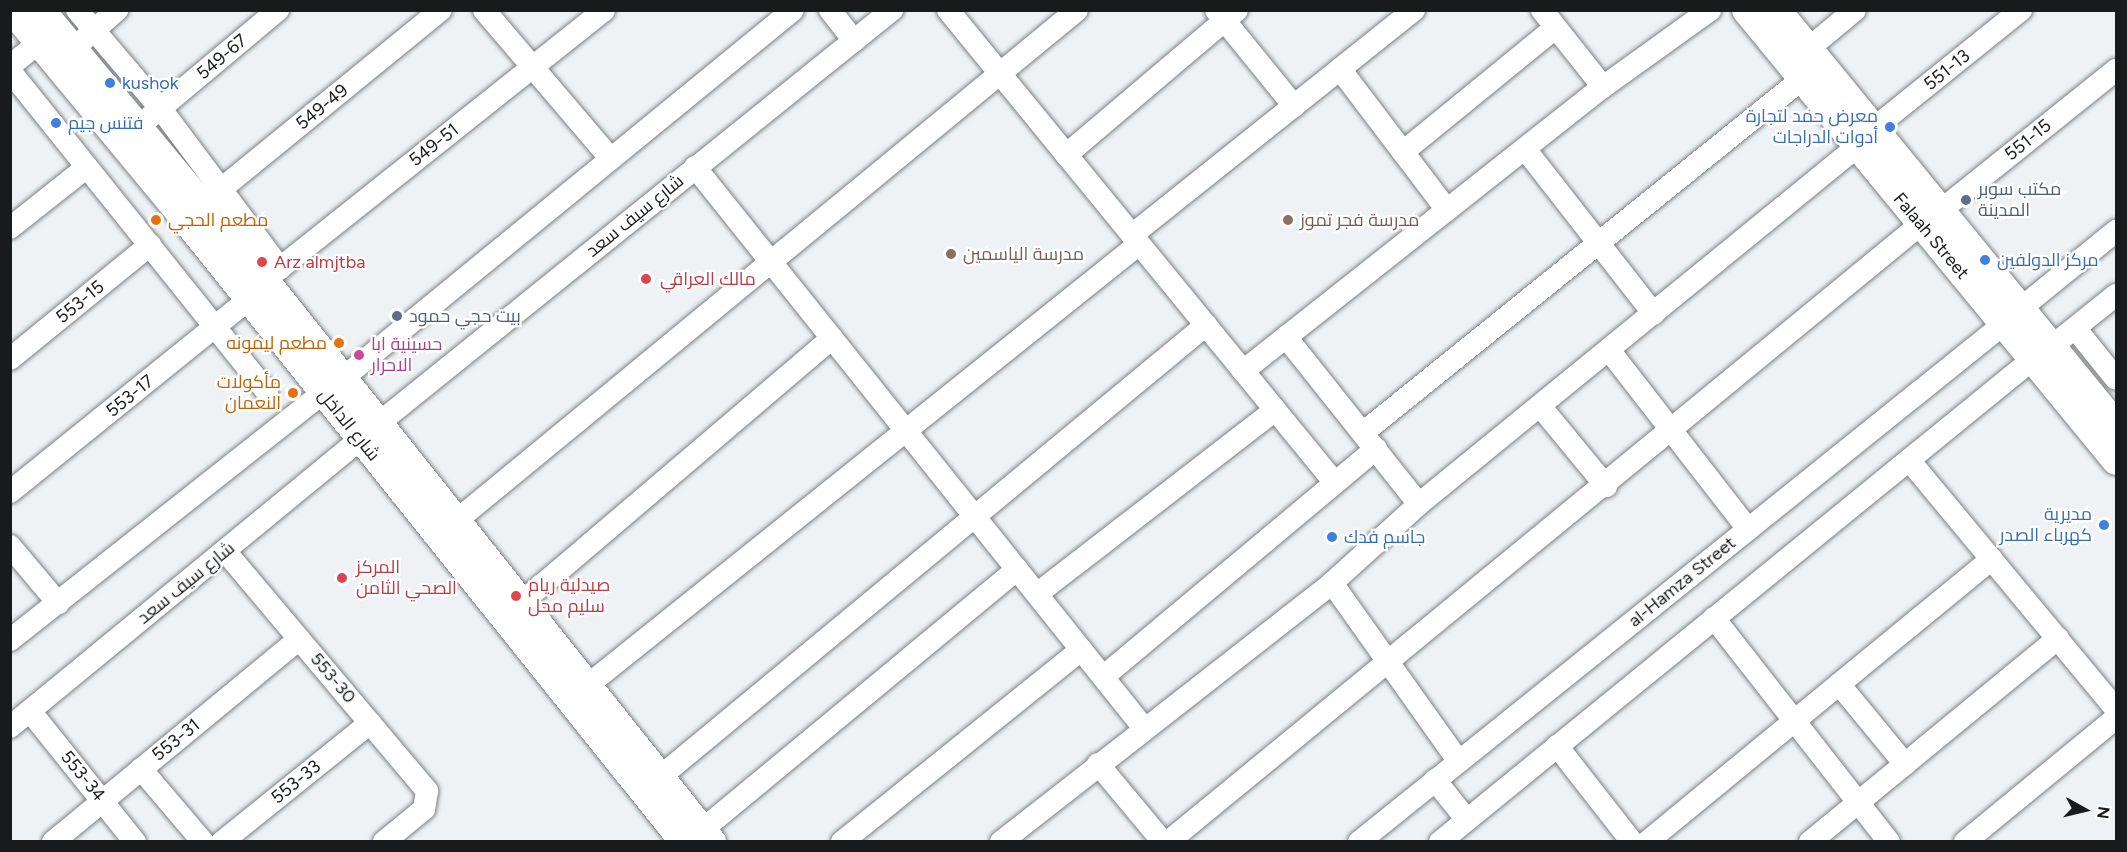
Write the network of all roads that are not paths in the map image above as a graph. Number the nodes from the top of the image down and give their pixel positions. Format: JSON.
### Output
{"nodes":[{"id":1,"x":12,"y":10,"type":"edge"},
{"id":2,"x":41,"y":10,"type":"edge"},
{"id":3,"x":78,"y":10,"type":"edge"},
{"id":4,"x":117,"y":10,"type":"edge"},
{"id":5,"x":278,"y":10,"type":"edge"},
{"id":6,"x":441,"y":10,"type":"edge"},
{"id":7,"x":483,"y":10,"type":"edge"},
{"id":8,"x":604,"y":10,"type":"edge"},
{"id":9,"x":793,"y":10,"type":"edge"},
{"id":10,"x":830,"y":10,"type":"edge"},
{"id":11,"x":892,"y":10,"type":"edge"},
{"id":12,"x":948,"y":10,"type":"edge"},
{"id":13,"x":1077,"y":10,"type":"edge"},
{"id":14,"x":1414,"y":10,"type":"edge"},
{"id":15,"x":1710,"y":10,"type":"edge"},
{"id":16,"x":1746,"y":10,"type":"edge"},
{"id":17,"x":1777,"y":10,"type":"edge"},
{"id":18,"x":1856,"y":10,"type":"edge"},
{"id":19,"x":2021,"y":10,"type":"edge"},
{"id":20,"x":1226,"y":14,"type":"edge"},
{"id":21,"x":1549,"y":19,"type":"edge"},
{"id":22,"x":83,"y":40,"type":"junction"},
{"id":23,"x":854,"y":41,"type":"junction"},
{"id":24,"x":38,"y":43,"type":"junction"},
{"id":25,"x":1808,"y":49,"type":"junction"},
{"id":26,"x":10,"y":66,"type":"edge"},
{"id":27,"x":532,"y":67,"type":"junction"},
{"id":28,"x":1340,"y":69,"type":"junction"},
{"id":29,"x":2116,"y":69,"type":"edge"},
{"id":30,"x":10,"y":71,"type":"edge"},
{"id":31,"x":999,"y":74,"type":"junction"},
{"id":32,"x":1802,"y":79,"type":"junction"},
{"id":33,"x":1603,"y":87,"type":"junction"},
{"id":34,"x":1294,"y":106,"type":"junction"},
{"id":35,"x":150,"y":118,"type":"junction"},
{"id":36,"x":1865,"y":138,"type":"junction"},
{"id":37,"x":1525,"y":149,"type":"junction"},
{"id":38,"x":1403,"y":152,"type":"junction"},
{"id":39,"x":1066,"y":154,"type":"junction"},
{"id":40,"x":610,"y":158,"type":"junction"},
{"id":41,"x":87,"y":166,"type":"junction"},
{"id":42,"x":695,"y":167,"type":"junction"},
{"id":43,"x":211,"y":197,"type":"junction"},
{"id":44,"x":1447,"y":210,"type":"junction"},
{"id":45,"x":1931,"y":217,"type":"junction"},
{"id":46,"x":10,"y":228,"type":"edge"},
{"id":47,"x":2116,"y":231,"type":"edge"},
{"id":48,"x":1136,"y":240,"type":"junction"},
{"id":49,"x":1597,"y":243,"type":"junction"},
{"id":50,"x":150,"y":245,"type":"junction"},
{"id":51,"x":770,"y":261,"type":"junction"},
{"id":52,"x":265,"y":282,"type":"junction"},
{"id":53,"x":2116,"y":295,"type":"edge"},
{"id":54,"x":1654,"y":314,"type":"junction"},
{"id":55,"x":2013,"y":316,"type":"junction"},
{"id":56,"x":1206,"y":325,"type":"junction"},
{"id":57,"x":215,"y":327,"type":"junction"},
{"id":58,"x":2075,"y":328,"type":"junction"},
{"id":59,"x":1287,"y":337,"type":"junction"},
{"id":60,"x":832,"y":338,"type":"junction"},
{"id":61,"x":1610,"y":350,"type":"junction"},
{"id":62,"x":2043,"y":352,"type":"junction"},
{"id":63,"x":10,"y":359,"type":"edge"},
{"id":64,"x":1243,"y":371,"type":"junction"},
{"id":65,"x":2116,"y":379,"type":"edge"},
{"id":66,"x":333,"y":386,"type":"junction"},
{"id":67,"x":267,"y":392,"type":"dead end"},
{"id":68,"x":1540,"y":406,"type":"junction"},
{"id":69,"x":1275,"y":410,"type":"junction"},
{"id":70,"x":2116,"y":425,"type":"edge"},
{"id":71,"x":370,"y":431,"type":"junction"},
{"id":72,"x":907,"y":432,"type":"junction"},
{"id":73,"x":1673,"y":432,"type":"junction"},
{"id":74,"x":1370,"y":440,"type":"junction"},
{"id":75,"x":1909,"y":460,"type":"junction"},
{"id":76,"x":2116,"y":461,"type":"edge"},
{"id":77,"x":1335,"y":483,"type":"junction"},
{"id":78,"x":1606,"y":486,"type":"junction"},
{"id":79,"x":10,"y":492,"type":"edge"},
{"id":80,"x":1419,"y":504,"type":"junction"},
{"id":81,"x":974,"y":516,"type":"junction"},
{"id":82,"x":456,"y":521,"type":"junction"},
{"id":83,"x":1748,"y":529,"type":"junction"},
{"id":84,"x":10,"y":546,"type":"edge"},
{"id":85,"x":225,"y":551,"type":"junction"},
{"id":86,"x":1992,"y":559,"type":"junction"},
{"id":87,"x":1017,"y":569,"type":"junction"},
{"id":88,"x":1332,"y":583,"type":"junction"},
{"id":89,"x":1037,"y":594,"type":"junction"},
{"id":90,"x":522,"y":602,"type":"junction"},
{"id":91,"x":58,"y":603,"type":"junction"},
{"id":92,"x":1714,"y":618,"type":"junction"},
{"id":93,"x":2058,"y":638,"type":"junction"},
{"id":94,"x":299,"y":639,"type":"junction"},
{"id":95,"x":10,"y":640,"type":"edge"},
{"id":96,"x":1081,"y":650,"type":"junction"},
{"id":97,"x":1390,"y":662,"type":"junction"},
{"id":98,"x":1103,"y":677,"type":"junction"},
{"id":99,"x":1839,"y":684,"type":"junction"},
{"id":100,"x":588,"y":685,"type":"junction"},
{"id":101,"x":2116,"y":709,"type":"edge"},
{"id":102,"x":30,"y":711,"type":"junction"},
{"id":103,"x":2116,"y":718,"type":"edge"},
{"id":104,"x":1794,"y":720,"type":"junction"},
{"id":105,"x":370,"y":723,"type":"junction"},
{"id":106,"x":1143,"y":727,"type":"junction"},
{"id":107,"x":10,"y":728,"type":"edge"},
{"id":108,"x":1557,"y":746,"type":"junction"},
{"id":109,"x":1459,"y":762,"type":"junction"},
{"id":110,"x":1098,"y":764,"type":"junction"},
{"id":111,"x":1905,"y":764,"type":"junction"},
{"id":112,"x":141,"y":769,"type":"junction"},
{"id":113,"x":660,"y":777,"type":"junction"},
{"id":114,"x":1436,"y":780,"type":"junction"},
{"id":115,"x":102,"y":801,"type":"junction"},
{"id":116,"x":1858,"y":802,"type":"junction"},
{"id":117,"x":1467,"y":819,"type":"junction"},
{"id":118,"x":688,"y":837,"type":"edge"},
{"id":119,"x":53,"y":842,"type":"edge"},
{"id":120,"x":135,"y":842,"type":"edge"},
{"id":121,"x":203,"y":842,"type":"edge"},
{"id":122,"x":222,"y":842,"type":"edge"},
{"id":123,"x":384,"y":842,"type":"edge"},
{"id":124,"x":842,"y":842,"type":"edge"},
{"id":125,"x":1001,"y":842,"type":"edge"},
{"id":126,"x":1163,"y":842,"type":"edge"},
{"id":127,"x":1168,"y":842,"type":"edge"},
{"id":128,"x":1359,"y":842,"type":"edge"},
{"id":129,"x":1440,"y":842,"type":"edge"},
{"id":130,"x":1632,"y":842,"type":"edge"},
{"id":131,"x":1647,"y":842,"type":"edge"},
{"id":132,"x":1810,"y":842,"type":"edge"},
{"id":133,"x":1889,"y":842,"type":"edge"},
{"id":134,"x":1965,"y":842,"type":"edge"}],
"edges":[{"from":1,"to":24,"type":"main road","name":"شارع الداخل"},
{"from":2,"to":22,"type":"main road","name":"شارع الداخل"},
{"from":3,"to":22,"type":"street"},
{"from":4,"to":22,"type":"street"},
{"from":5,"to":35,"type":"street","name":"549-67"},
{"from":6,"to":43,"type":"street","name":"549-49"},
{"from":7,"to":27,"type":"street"},
{"from":8,"to":27,"type":"street","name":"549-51"},
{"from":9,"to":40,"type":"street"},
{"from":10,"to":23,"type":"street"},
{"from":11,"to":23,"type":"street","name":"شارع سيف سعد"},
{"from":12,"to":31,"type":"street"},
{"from":13,"to":31,"type":"street"},
{"from":14,"to":28,"type":"street"},
{"from":15,"to":33,"type":"street"},
{"from":16,"to":32,"type":"main road","name":"Falaah Street"},
{"from":17,"to":25,"type":"main road","name":"Falaah Street"},
{"from":18,"to":25,"type":"street"},
{"from":19,"to":36,"type":"street","name":"551-13"},
{"from":20,"to":34,"type":"street"},
{"from":20,"to":39,"type":"street"},
{"from":21,"to":33,"type":"street"},
{"from":21,"to":38,"type":"street"},
{"from":22,"to":35,"type":"main road","name":"شارع الداخل"},
{"from":23,"to":42,"type":"street","name":"شارع سيف سعد"},
{"from":24,"to":26,"type":"street"},
{"from":24,"to":52,"type":"main road","name":"شارع الداخل"},
{"from":25,"to":36,"type":"main road","name":"Falaah Street"},
{"from":27,"to":40,"type":"street"},
{"from":27,"to":52,"type":"street","name":"549-51"},
{"from":28,"to":34,"type":"street"},
{"from":28,"to":38,"type":"street"},
{"from":29,"to":45,"type":"street","name":"551-15"},
{"from":30,"to":41,"type":"street"},
{"from":31,"to":39,"type":"street"},
{"from":31,"to":51,"type":"street"},
{"from":32,"to":36,"type":"main road","name":"Falaah Street"},
{"from":32,"to":49,"type":"street"},
{"from":33,"to":37,"type":"street"},
{"from":34,"to":48,"type":"street"},
{"from":35,"to":43,"type":"main road","name":"شارع الداخل"},
{"from":36,"to":45,"type":"main road","name":"Falaah Street"},
{"from":36,"to":54,"type":"street","name":"551-13"},
{"from":37,"to":44,"type":"street"},
{"from":37,"to":49,"type":"street"},
{"from":38,"to":44,"type":"street"},
{"from":39,"to":48,"type":"street"},
{"from":40,"to":66,"type":"street"},
{"from":41,"to":46,"type":"street"},
{"from":41,"to":50,"type":"street"},
{"from":42,"to":51,"type":"street"},
{"from":42,"to":71,"type":"street","name":"شارع سيف سعد"},
{"from":43,"to":52,"type":"main road","name":"شارع الداخل"},
{"from":44,"to":59,"type":"street"},
{"from":45,"to":55,"type":"main road","name":"Falaah Street"},
{"from":45,"to":73,"type":"street","name":"551-15"},
{"from":47,"to":55,"type":"street","name":"al-Hamza Street"},
{"from":48,"to":56,"type":"street"},
{"from":48,"to":72,"type":"street"},
{"from":49,"to":54,"type":"street"},
{"from":49,"to":74,"type":"street"},
{"from":50,"to":57,"type":"street"},
{"from":50,"to":63,"type":"street","name":"553-15"},
{"from":51,"to":60,"type":"street"},
{"from":51,"to":82,"type":"street"},
{"from":52,"to":57,"type":"street","name":"553-17"},
{"from":52,"to":66,"type":"main road","name":"شارع الداخل"},
{"from":53,"to":58,"type":"street"},
{"from":54,"to":61,"type":"street","name":"551-13"},
{"from":55,"to":62,"type":"main road","name":"Falaah Street"},
{"from":55,"to":83,"type":"street","name":"al-Hamza Street"},
{"from":56,"to":64,"type":"street"},
{"from":56,"to":81,"type":"street"},
{"from":57,"to":67,"type":"street"},
{"from":57,"to":79,"type":"street","name":"553-17"},
{"from":58,"to":62,"type":"street"},
{"from":58,"to":65,"type":"street"},
{"from":59,"to":64,"type":"street"},
{"from":59,"to":74,"type":"street"},
{"from":60,"to":72,"type":"street"},
{"from":60,"to":90,"type":"street"},
{"from":61,"to":68,"type":"street","name":"551-13"},
{"from":61,"to":73,"type":"street"},
{"from":62,"to":70,"type":"main road","name":"Falaah Street"},
{"from":62,"to":75,"type":"street"},
{"from":62,"to":76,"type":"main road","name":"Falaah Street"},
{"from":64,"to":69,"type":"street"},
{"from":66,"to":71,"type":"main road","name":"شارع الداخل"},
{"from":66,"to":91,"type":"street"},
{"from":68,"to":78,"type":"street"},
{"from":68,"to":80,"type":"street","name":"551-13"},
{"from":69,"to":77,"type":"street"},
{"from":69,"to":89,"type":"street"},
{"from":71,"to":82,"type":"main road","name":"شارع الداخل"},
{"from":71,"to":85,"type":"street","name":"شارع سيف سعد"},
{"from":71,"to":118,"type":"main road","name":"شارع الداخل"},
{"from":72,"to":81,"type":"street"},
{"from":72,"to":100,"type":"street"},
{"from":73,"to":78,"type":"street","name":"551-15"},
{"from":73,"to":83,"type":"street"},
{"from":74,"to":77,"type":"street"},
{"from":74,"to":80,"type":"street"},
{"from":75,"to":86,"type":"street"},
{"from":75,"to":92,"type":"street"},
{"from":77,"to":98,"type":"street"},
{"from":78,"to":97,"type":"street","name":"551-15"},
{"from":80,"to":88,"type":"street","name":"551-13"},
{"from":81,"to":87,"type":"street"},
{"from":81,"to":113,"type":"street"},
{"from":82,"to":90,"type":"main road","name":"شارع الداخل"},
{"from":83,"to":109,"type":"street","name":"al-Hamza Street"},
{"from":84,"to":91,"type":"street"},
{"from":85,"to":94,"type":"street","name":"553-30"},
{"from":85,"to":102,"type":"street","name":"شارع سيف سعد"},
{"from":86,"to":93,"type":"street"},
{"from":86,"to":99,"type":"street"},
{"from":87,"to":89,"type":"street"},
{"from":87,"to":118,"type":"street"},
{"from":88,"to":97,"type":"street"},
{"from":88,"to":106,"type":"street","name":"551-13"},
{"from":89,"to":96,"type":"street"},
{"from":90,"to":100,"type":"main road","name":"شارع الداخل"},
{"from":91,"to":95,"type":"street"},
{"from":92,"to":104,"type":"street"},
{"from":92,"to":108,"type":"street"},
{"from":93,"to":101,"type":"street"},
{"from":93,"to":111,"type":"street"},
{"from":94,"to":105,"type":"street","name":"553-30"},
{"from":94,"to":112,"type":"street","name":"553-31"},
{"from":96,"to":98,"type":"street"},
{"from":96,"to":124,"type":"street"},
{"from":97,"to":109,"type":"street"},
{"from":97,"to":127,"type":"street","name":"551-15"},
{"from":98,"to":106,"type":"street"},
{"from":99,"to":104,"type":"street"},
{"from":99,"to":111,"type":"street"},
{"from":100,"to":113,"type":"main road","name":"شارع الداخل"},
{"from":102,"to":107,"type":"street","name":"شارع سيف سعد"},
{"from":102,"to":115,"type":"street","name":"553-34"},
{"from":103,"to":134,"type":"street"},
{"from":104,"to":116,"type":"street"},
{"from":104,"to":131,"type":"street"},
{"from":105,"to":122,"type":"street","name":"553-33"},
{"from":105,"to":123,"type":"street","name":"553-30"},
{"from":106,"to":110,"type":"street","name":"551-13"},
{"from":108,"to":117,"type":"street"},
{"from":108,"to":130,"type":"street"},
{"from":109,"to":114,"type":"street","name":"al-Hamza Street"},
{"from":110,"to":125,"type":"street","name":"551-13"},
{"from":110,"to":126,"type":"street"},
{"from":111,"to":116,"type":"street"},
{"from":112,"to":115,"type":"street","name":"553-31"},
{"from":112,"to":121,"type":"street"},
{"from":113,"to":118,"type":"main road","name":"شارع الداخل"},
{"from":114,"to":117,"type":"street"},
{"from":114,"to":128,"type":"street","name":"al-Hamza Street"},
{"from":115,"to":119,"type":"street","name":"553-31"},
{"from":115,"to":120,"type":"street","name":"553-34"},
{"from":116,"to":132,"type":"street"},
{"from":116,"to":133,"type":"street"},
{"from":117,"to":129,"type":"street"}]}
